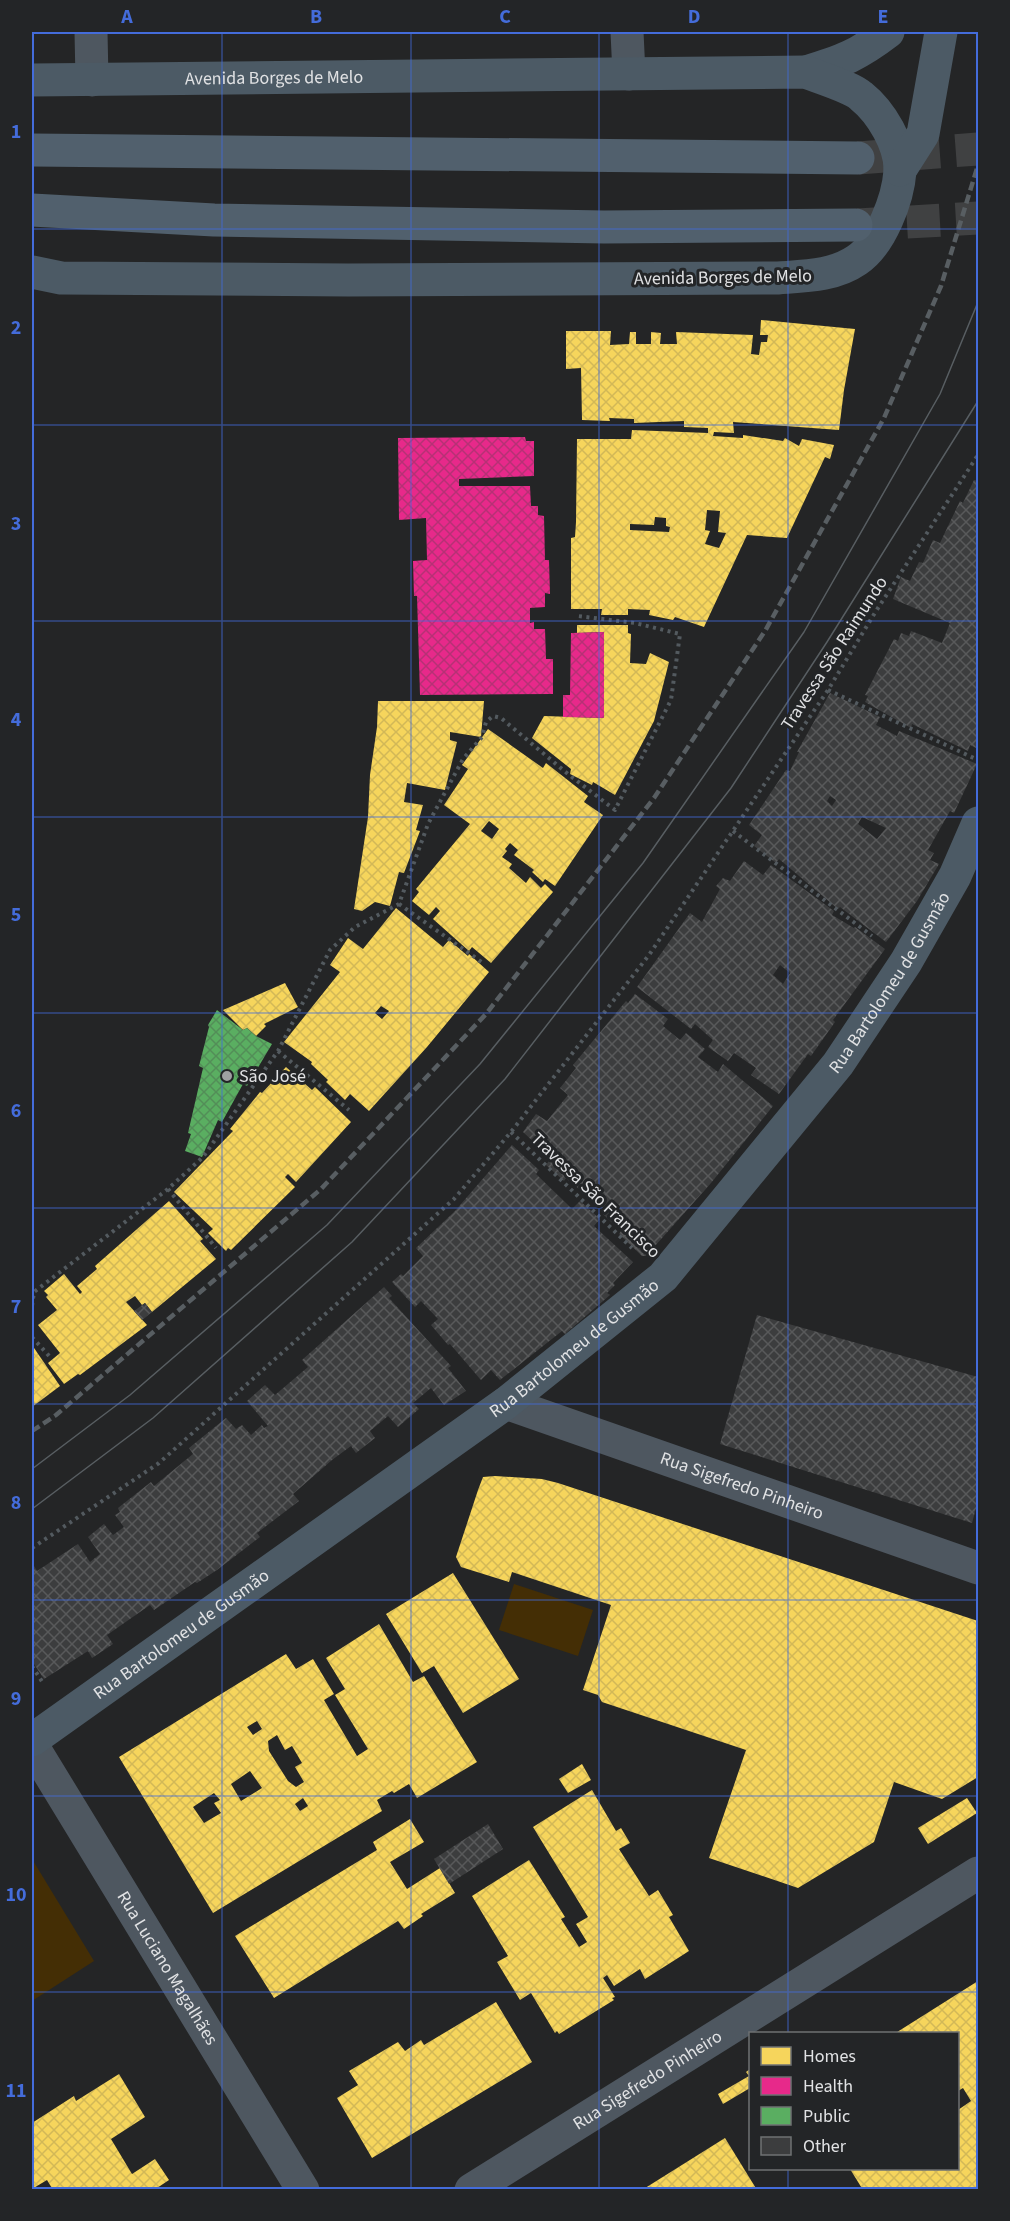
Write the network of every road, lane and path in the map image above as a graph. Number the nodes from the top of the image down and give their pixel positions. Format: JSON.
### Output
{"nodes":[{"id":1,"x":91,"y":32,"type":"edge"},
{"id":2,"x":627,"y":32,"type":"edge"},
{"id":3,"x":888,"y":32,"type":"edge"},
{"id":4,"x":941,"y":32,"type":"edge"},
{"id":5,"x":806,"y":72,"type":"junction"},
{"id":6,"x":629,"y":74,"type":"junction"},
{"id":7,"x":92,"y":80,"type":"junction"},
{"id":8,"x":32,"y":81,"type":"edge"},
{"id":9,"x":32,"y":150,"type":"edge"},
{"id":10,"x":858,"y":158,"type":"tunnel mouth"},
{"id":11,"x":900,"y":171,"type":"junction"},
{"id":12,"x":32,"y":210,"type":"edge"},
{"id":13,"x":856,"y":225,"type":"tunnel mouth"},
{"id":14,"x":32,"y":272,"type":"edge"},
{"id":15,"x":978,"y":454,"type":"edge"},
{"id":16,"x":578,"y":616,"type":"dead end"},
{"id":17,"x":828,"y":690,"type":"junction"},
{"id":18,"x":978,"y":760,"type":"edge"},
{"id":19,"x":978,"y":823,"type":"edge"},
{"id":20,"x":733,"y":831,"type":"junction"},
{"id":21,"x":399,"y":904,"type":"junction"},
{"id":22,"x":906,"y":962,"type":"junction"},
{"id":23,"x":483,"y":963,"type":"dead end"},
{"id":24,"x":278,"y":1051,"type":"junction"},
{"id":25,"x":349,"y":1110,"type":"dead end"},
{"id":26,"x":511,"y":1132,"type":"junction"},
{"id":27,"x":168,"y":1189,"type":"junction"},
{"id":28,"x":216,"y":1248,"type":"dead end"},
{"id":29,"x":663,"y":1277,"type":"junction"},
{"id":30,"x":32,"y":1306,"type":"edge"},
{"id":31,"x":32,"y":1337,"type":"edge"},
{"id":32,"x":50,"y":1357,"type":"dead end"},
{"id":33,"x":506,"y":1403,"type":"junction"},
{"id":34,"x":32,"y":1548,"type":"edge"},
{"id":35,"x":978,"y":1568,"type":"edge"},
{"id":36,"x":32,"y":1740,"type":"edge"},
{"id":37,"x":32,"y":1745,"type":"edge"},
{"id":38,"x":978,"y":1873,"type":"edge"},
{"id":39,"x":303,"y":2190,"type":"edge"},
{"id":40,"x":471,"y":2190,"type":"edge"}],
"edges":[{"from":1,"to":7,"type":"street"},
{"from":2,"to":6,"type":"street"},
{"from":3,"to":5,"type":"street"},
{"from":4,"to":11,"type":"street"},
{"from":5,"to":6,"type":"street","name":"Avenida Borges de Melo"},
{"from":5,"to":11,"type":"street","name":"Avenida Borges de Melo"},
{"from":6,"to":7,"type":"street","name":"Avenida Borges de Melo"},
{"from":7,"to":8,"type":"street","name":"Avenida Borges de Melo"},
{"from":9,"to":10,"type":"main road"},
{"from":11,"to":14,"type":"street","name":"Avenida Borges de Melo"},
{"from":12,"to":13,"type":"main road"},
{"from":15,"to":17,"type":"path","name":"Travessa São Raimundo"},
{"from":16,"to":21,"type":"path"},
{"from":17,"to":18,"type":"path"},
{"from":17,"to":20,"type":"path","name":"Travessa São Raimundo"},
{"from":19,"to":22,"type":"street","name":"Rua Bartolomeu de Gusmão"},
{"from":20,"to":22,"type":"path"},
{"from":20,"to":26,"type":"path","name":"Travessa São Raimundo"},
{"from":21,"to":23,"type":"path"},
{"from":21,"to":24,"type":"path"},
{"from":22,"to":29,"type":"street","name":"Rua Bartolomeu de Gusmão"},
{"from":24,"to":25,"type":"path"},
{"from":24,"to":27,"type":"path"},
{"from":26,"to":29,"type":"path","name":"Travessa São Francisco"},
{"from":26,"to":34,"type":"path","name":"Travessa São Raimundo"},
{"from":27,"to":28,"type":"path"},
{"from":27,"to":30,"type":"path"},
{"from":29,"to":33,"type":"street","name":"Rua Bartolomeu de Gusmão"},
{"from":31,"to":32,"type":"path"},
{"from":33,"to":35,"type":"street","name":"Rua Sigefredo Pinheiro"},
{"from":33,"to":36,"type":"street","name":"Rua Bartolomeu de Gusmão"},
{"from":37,"to":39,"type":"street","name":"Rua Luciano Magalhães"},
{"from":38,"to":40,"type":"street","name":"Rua Sigefredo Pinheiro"}]}
